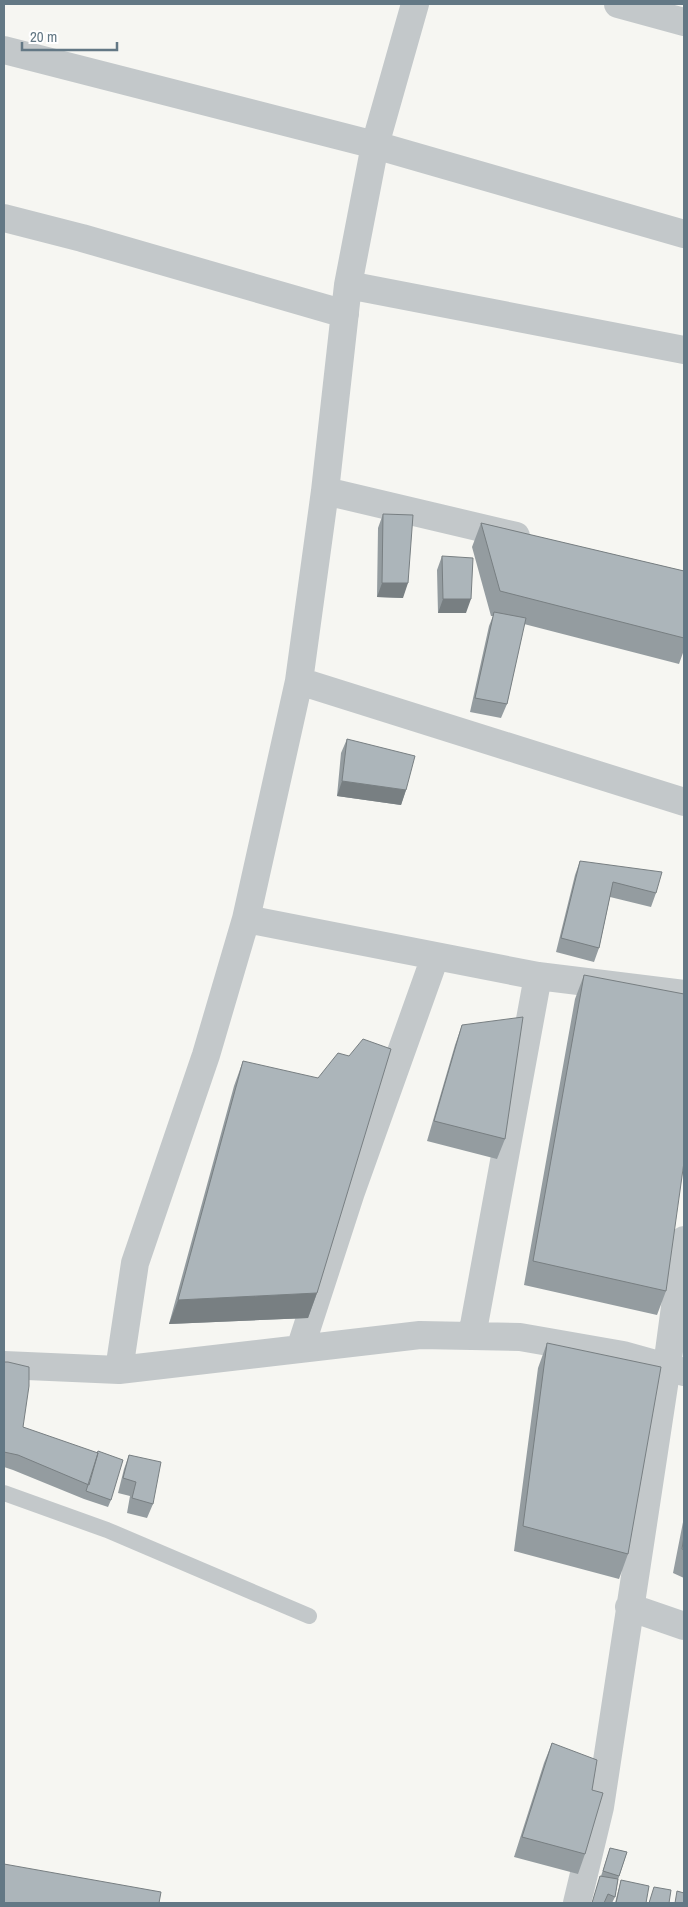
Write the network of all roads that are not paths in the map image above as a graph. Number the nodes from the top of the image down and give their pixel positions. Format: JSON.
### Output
{"nodes":[{"id":1,"x":415,"y":4,"type":"edge"},
{"id":2,"x":618,"y":4,"type":"edge"},
{"id":3,"x":684,"y":22,"type":"edge"},
{"id":4,"x":4,"y":50,"type":"edge"},
{"id":5,"x":376,"y":145,"type":"junction"},
{"id":6,"x":4,"y":218,"type":"edge"},
{"id":7,"x":684,"y":234,"type":"edge"},
{"id":8,"x":348,"y":285,"type":"junction"},
{"id":9,"x":345,"y":314,"type":"junction"},
{"id":10,"x":684,"y":350,"type":"edge"},
{"id":11,"x":326,"y":490,"type":"junction"},
{"id":12,"x":539,"y":541,"type":"edge"},
{"id":13,"x":299,"y":682,"type":"junction"},
{"id":14,"x":684,"y":802,"type":"edge"},
{"id":15,"x":246,"y":919,"type":"junction"},
{"id":16,"x":435,"y":957,"type":"junction"},
{"id":17,"x":538,"y":976,"type":"junction"},
{"id":18,"x":684,"y":994,"type":"edge"},
{"id":19,"x":684,"y":1242,"type":"edge"},
{"id":20,"x":472,"y":1336,"type":"junction"},
{"id":21,"x":300,"y":1349,"type":"junction"},
{"id":22,"x":4,"y":1365,"type":"edge"},
{"id":23,"x":676,"y":1369,"type":"edge"},
{"id":24,"x":119,"y":1370,"type":"junction"},
{"id":25,"x":4,"y":1493,"type":"edge"},
{"id":26,"x":629,"y":1607,"type":"junction"},
{"id":27,"x":309,"y":1616,"type":"dead end"},
{"id":28,"x":684,"y":1626,"type":"edge"},
{"id":29,"x":577,"y":1903,"type":"edge"}],
"edges":[{"from":1,"to":5,"type":"street"},
{"from":2,"to":3,"type":"street"},
{"from":4,"to":5,"type":"street"},
{"from":5,"to":7,"type":"street"},
{"from":5,"to":8,"type":"street"},
{"from":6,"to":9,"type":"street"},
{"from":8,"to":9,"type":"street"},
{"from":8,"to":10,"type":"street"},
{"from":9,"to":11,"type":"street"},
{"from":11,"to":12,"type":"street"},
{"from":11,"to":13,"type":"street"},
{"from":13,"to":14,"type":"street"},
{"from":13,"to":15,"type":"street"},
{"from":15,"to":16,"type":"street"},
{"from":15,"to":24,"type":"street"},
{"from":16,"to":17,"type":"street"},
{"from":16,"to":21,"type":"street"},
{"from":17,"to":18,"type":"street"},
{"from":17,"to":20,"type":"street"},
{"from":19,"to":23,"type":"street"},
{"from":20,"to":21,"type":"street"},
{"from":20,"to":23,"type":"street"},
{"from":21,"to":24,"type":"street"},
{"from":22,"to":24,"type":"street"},
{"from":23,"to":26,"type":"street"},
{"from":25,"to":27,"type":"lane"},
{"from":26,"to":28,"type":"street"},
{"from":26,"to":29,"type":"street"}]}
